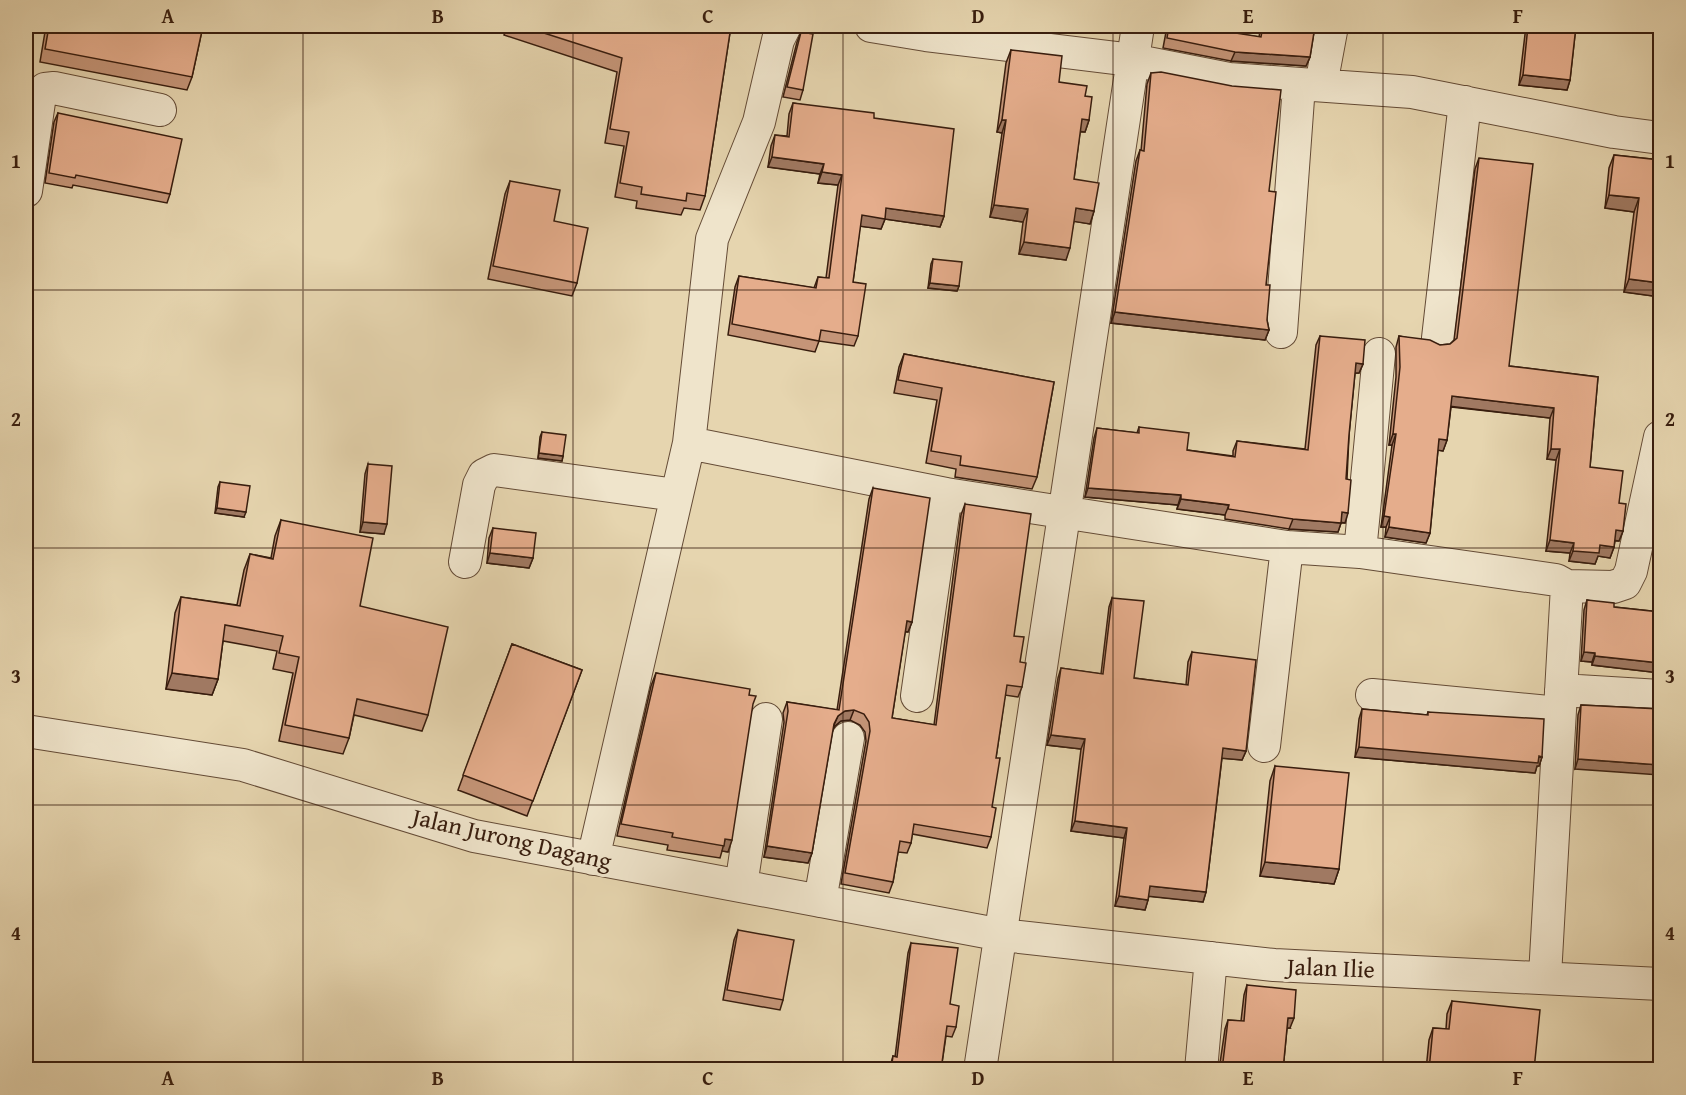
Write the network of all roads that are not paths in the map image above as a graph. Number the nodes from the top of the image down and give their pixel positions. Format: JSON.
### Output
{"nodes":[{"id":1,"x":786,"y":26,"type":"edge"},
{"id":2,"x":871,"y":26,"type":"edge"},
{"id":3,"x":1138,"y":26,"type":"edge"},
{"id":4,"x":1332,"y":26,"type":"edge"},
{"id":5,"x":1132,"y":60,"type":"junction"},
{"id":6,"x":1310,"y":85,"type":"junction"},
{"id":7,"x":1465,"y":102,"type":"junction"},
{"id":8,"x":160,"y":110,"type":"dead end"},
{"id":9,"x":1660,"y":138,"type":"edge"},
{"id":10,"x":26,"y":191,"type":"edge"},
{"id":11,"x":1281,"y":332,"type":"dead end"},
{"id":12,"x":1438,"y":338,"type":"dead end"},
{"id":13,"x":1379,"y":354,"type":"dead end"},
{"id":14,"x":1660,"y":437,"type":"edge"},
{"id":15,"x":689,"y":443,"type":"junction"},
{"id":16,"x":946,"y":494,"type":"junction"},
{"id":17,"x":676,"y":495,"type":"junction"},
{"id":18,"x":1063,"y":513,"type":"junction"},
{"id":19,"x":1287,"y":547,"type":"junction"},
{"id":20,"x":1360,"y":552,"type":"junction"},
{"id":21,"x":465,"y":562,"type":"dead end"},
{"id":22,"x":1567,"y":586,"type":"junction"},
{"id":23,"x":916,"y":696,"type":"dead end"},
{"id":24,"x":1372,"y":696,"type":"dead end"},
{"id":25,"x":1660,"y":696,"type":"edge"},
{"id":26,"x":1560,"y":701,"type":"junction"},
{"id":27,"x":766,"y":719,"type":"dead end"},
{"id":28,"x":26,"y":731,"type":"edge"},
{"id":29,"x":848,"y":738,"type":"dead end"},
{"id":30,"x":1264,"y":746,"type":"dead end"},
{"id":31,"x":593,"y":859,"type":"junction"},
{"id":32,"x":741,"y":886,"type":"junction"},
{"id":33,"x":820,"y":901,"type":"junction"},
{"id":34,"x":1002,"y":935,"type":"junction"},
{"id":35,"x":1210,"y":958,"type":"junction"},
{"id":36,"x":1545,"y":976,"type":"junction"},
{"id":37,"x":1660,"y":984,"type":"edge"},
{"id":38,"x":980,"y":1070,"type":"edge"},
{"id":39,"x":1201,"y":1070,"type":"edge"}],
"edges":[{"from":1,"to":15,"type":"street"},
{"from":2,"to":5,"type":"street"},
{"from":3,"to":5,"type":"street"},
{"from":4,"to":6,"type":"street"},
{"from":5,"to":6,"type":"street"},
{"from":5,"to":18,"type":"street"},
{"from":6,"to":7,"type":"street"},
{"from":6,"to":11,"type":"street"},
{"from":7,"to":9,"type":"street"},
{"from":7,"to":12,"type":"street"},
{"from":8,"to":10,"type":"street"},
{"from":13,"to":20,"type":"street"},
{"from":14,"to":22,"type":"street"},
{"from":15,"to":16,"type":"street"},
{"from":15,"to":17,"type":"street"},
{"from":16,"to":18,"type":"street"},
{"from":16,"to":23,"type":"street"},
{"from":17,"to":21,"type":"street"},
{"from":17,"to":31,"type":"street"},
{"from":18,"to":19,"type":"street"},
{"from":18,"to":34,"type":"street"},
{"from":19,"to":20,"type":"street"},
{"from":19,"to":30,"type":"street"},
{"from":20,"to":22,"type":"street"},
{"from":22,"to":26,"type":"street"},
{"from":24,"to":26,"type":"street"},
{"from":25,"to":26,"type":"street"},
{"from":26,"to":36,"type":"street"},
{"from":27,"to":32,"type":"street"},
{"from":28,"to":31,"type":"street","name":"Jalan Jurong Dagang"},
{"from":29,"to":33,"type":"street"},
{"from":31,"to":32,"type":"street","name":"Jalan Jurong Dagang"},
{"from":32,"to":33,"type":"street","name":"Jalan Jurong Dagang"},
{"from":33,"to":34,"type":"street","name":"Jalan Jurong Dagang"},
{"from":34,"to":35,"type":"street","name":"Jalan Ilie"},
{"from":34,"to":38,"type":"street"},
{"from":35,"to":36,"type":"street","name":"Jalan Ilie"},
{"from":35,"to":39,"type":"street"},
{"from":36,"to":37,"type":"street","name":"Jalan Ilie"}]}
